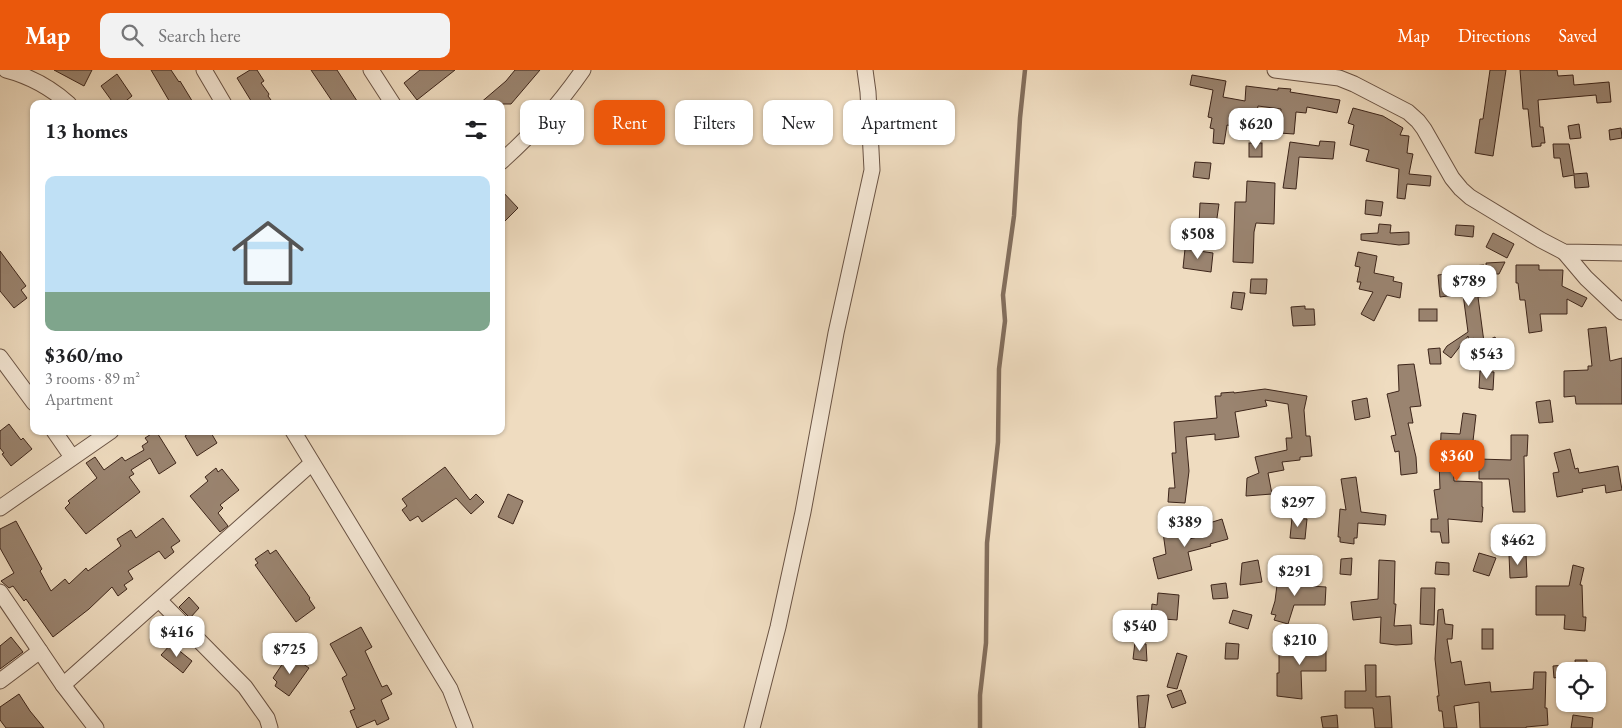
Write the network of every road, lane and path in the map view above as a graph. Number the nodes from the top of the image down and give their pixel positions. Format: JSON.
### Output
{"nodes":[{"id":1,"x":6,"y":70,"type":"edge"},
{"id":2,"x":204,"y":70,"type":"edge"},
{"id":3,"x":371,"y":70,"type":"edge"},
{"id":4,"x":583,"y":70,"type":"edge"},
{"id":5,"x":865,"y":70,"type":"edge"},
{"id":6,"x":1274,"y":70,"type":"edge"},
{"id":7,"x":64,"y":100,"type":"edge"},
{"id":8,"x":222,"y":100,"type":"edge"},
{"id":9,"x":390,"y":100,"type":"edge"},
{"id":10,"x":505,"y":158,"type":"edge"},
{"id":11,"x":1564,"y":252,"type":"junction"},
{"id":12,"x":1622,"y":253,"type":"edge"},
{"id":13,"x":1622,"y":312,"type":"edge"},
{"id":14,"x":0,"y":357,"type":"edge"},
{"id":15,"x":30,"y":398,"type":"edge"},
{"id":16,"x":57,"y":435,"type":"edge"},
{"id":17,"x":105,"y":435,"type":"edge"},
{"id":18,"x":295,"y":435,"type":"edge"},
{"id":19,"x":72,"y":457,"type":"junction"},
{"id":20,"x":312,"y":463,"type":"junction"},
{"id":21,"x":0,"y":508,"type":"edge"},
{"id":22,"x":0,"y":592,"type":"edge"},
{"id":23,"x":159,"y":600,"type":"junction"},
{"id":24,"x":40,"y":651,"type":"junction"},
{"id":25,"x":0,"y":681,"type":"edge"},
{"id":26,"x":63,"y":685,"type":"junction"},
{"id":27,"x":96,"y":728,"type":"edge"},
{"id":28,"x":270,"y":728,"type":"edge"},
{"id":29,"x":465,"y":728,"type":"edge"},
{"id":30,"x":752,"y":728,"type":"edge"}],
"edges":[{"from":1,"to":7,"type":"street"},
{"from":2,"to":8,"type":"street"},
{"from":3,"to":9,"type":"street"},
{"from":4,"to":10,"type":"street"},
{"from":5,"to":30,"type":"street"},
{"from":6,"to":11,"type":"street"},
{"from":11,"to":12,"type":"street"},
{"from":11,"to":13,"type":"street"},
{"from":14,"to":15,"type":"street"},
{"from":16,"to":19,"type":"street"},
{"from":17,"to":19,"type":"street"},
{"from":18,"to":20,"type":"street"},
{"from":19,"to":21,"type":"street"},
{"from":20,"to":23,"type":"street"},
{"from":20,"to":29,"type":"street"},
{"from":22,"to":24,"type":"street"},
{"from":23,"to":26,"type":"street"},
{"from":23,"to":28,"type":"street"},
{"from":24,"to":25,"type":"street"},
{"from":24,"to":26,"type":"street"},
{"from":26,"to":27,"type":"street"}]}
